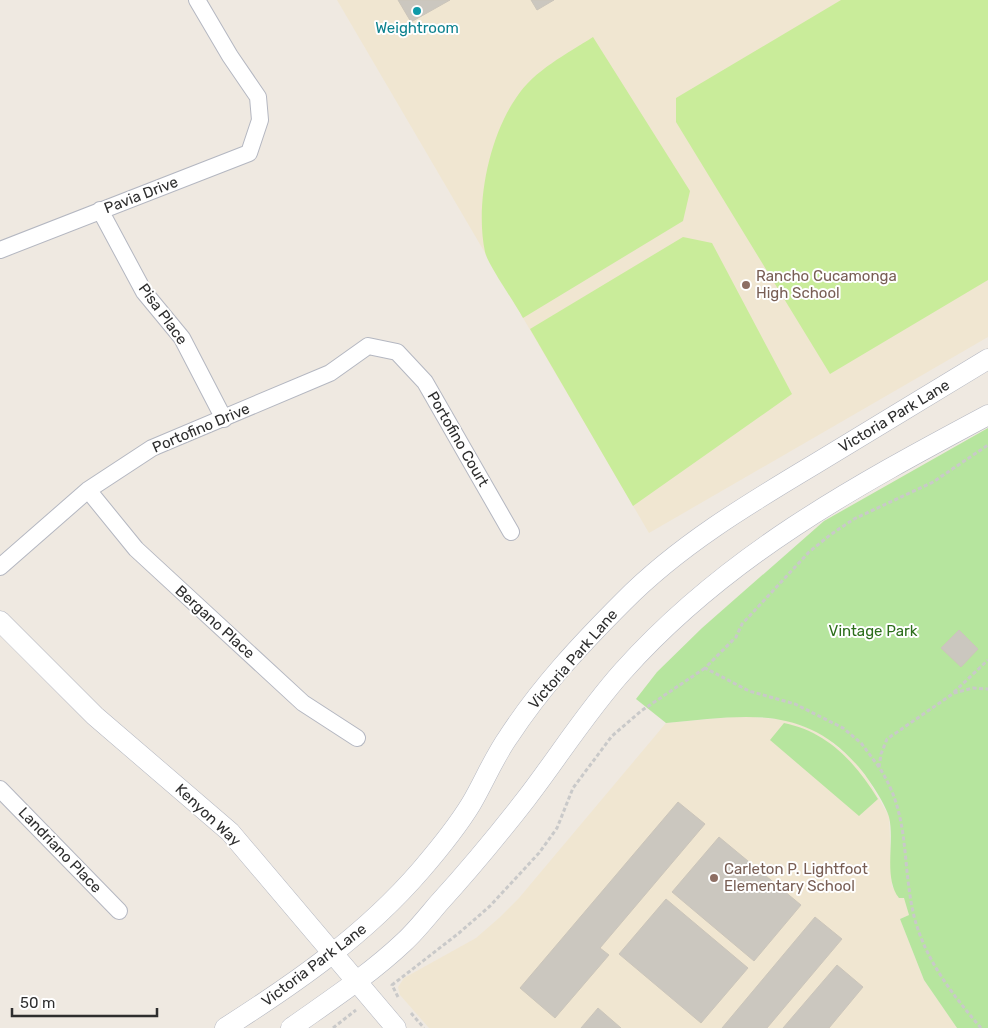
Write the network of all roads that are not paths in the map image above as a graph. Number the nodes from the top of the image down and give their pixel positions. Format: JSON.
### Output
{"nodes":[{"id":1,"x":197,"y":0,"type":"edge"},
{"id":2,"x":100,"y":210,"type":"junction"},
{"id":3,"x":0,"y":250,"type":"edge"},
{"id":4,"x":396,"y":352,"type":"joint"},
{"id":5,"x":988,"y":359,"type":"edge"},
{"id":6,"x":988,"y":415,"type":"edge"},
{"id":7,"x":224,"y":419,"type":"junction"},
{"id":8,"x":88,"y":490,"type":"junction"},
{"id":9,"x":511,"y":532,"type":"dead end"},
{"id":10,"x":0,"y":567,"type":"edge"},
{"id":11,"x":0,"y":621,"type":"edge"},
{"id":12,"x":357,"y":738,"type":"dead end"},
{"id":13,"x":0,"y":788,"type":"edge"},
{"id":14,"x":119,"y":912,"type":"dead end"},
{"id":15,"x":333,"y":955,"type":"junction"},
{"id":16,"x":356,"y":982,"type":"junction"},
{"id":17,"x":225,"y":1028,"type":"edge"},
{"id":18,"x":291,"y":1028,"type":"edge"},
{"id":19,"x":396,"y":1028,"type":"edge"}],
"edges":[{"from":1,"to":2,"type":"street","name":"Pavia Drive"},
{"from":2,"to":3,"type":"street","name":"Pavia Drive"},
{"from":2,"to":7,"type":"street","name":"Pisa Place"},
{"from":4,"to":7,"type":"street","name":"Portofino Drive"},
{"from":4,"to":9,"type":"street","name":"Portofino Court"},
{"from":5,"to":15,"type":"street","name":"Victoria Park Lane"},
{"from":6,"to":16,"type":"street"},
{"from":7,"to":8,"type":"street","name":"Portofino Drive"},
{"from":8,"to":10,"type":"street","name":"Portofino Drive"},
{"from":8,"to":12,"type":"street","name":"Bergano Place"},
{"from":11,"to":15,"type":"street","name":"Kenyon Way"},
{"from":13,"to":14,"type":"street","name":"Landriano Place"},
{"from":15,"to":16,"type":"street","name":"Kenyon Way"},
{"from":15,"to":17,"type":"street","name":"Victoria Park Lane"},
{"from":16,"to":18,"type":"street"},
{"from":16,"to":19,"type":"street","name":"Kenyon Way"}]}
